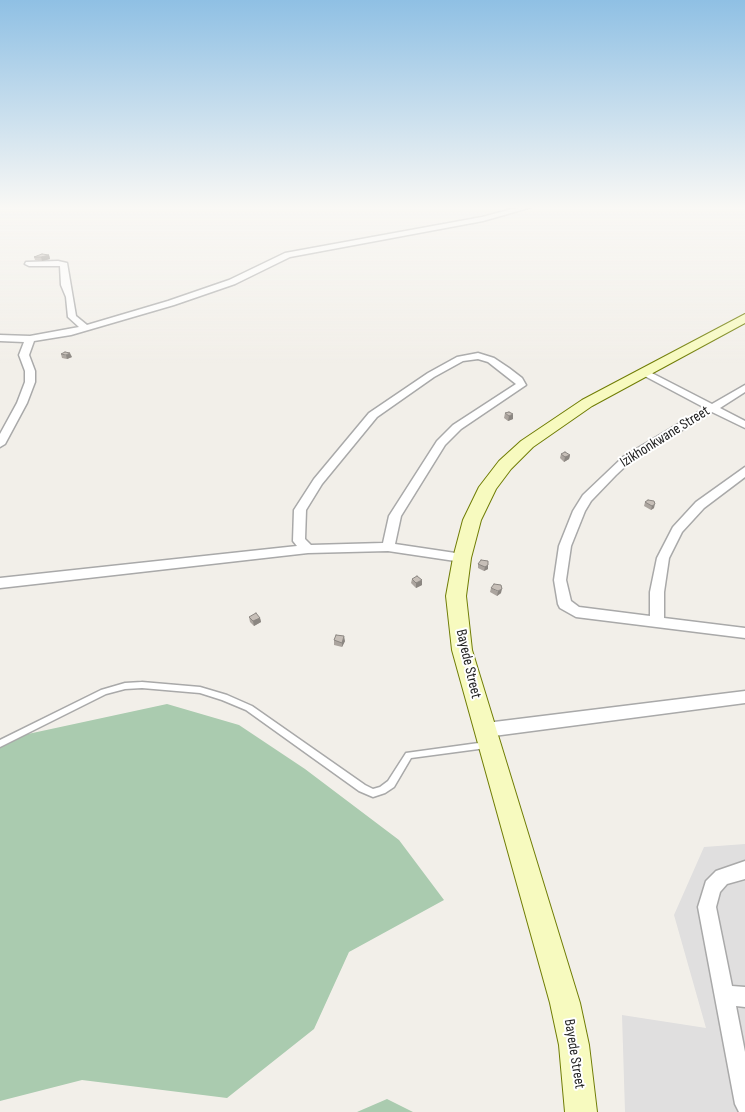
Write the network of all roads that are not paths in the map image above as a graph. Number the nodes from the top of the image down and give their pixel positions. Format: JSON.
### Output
{"nodes":[{"id":1,"x":279,"y":259,"type":"edge"},
{"id":2,"x":29,"y":264,"type":"dead end"},
{"id":3,"x":745,"y":318,"type":"edge"},
{"id":4,"x":86,"y":327,"type":"junction"},
{"id":5,"x":0,"y":338,"type":"edge"},
{"id":6,"x":30,"y":338,"type":"junction"},
{"id":7,"x":644,"y":372,"type":"junction"},
{"id":8,"x":745,"y":388,"type":"edge"},
{"id":9,"x":712,"y":408,"type":"junction"},
{"id":10,"x":745,"y":425,"type":"edge"},
{"id":11,"x":0,"y":444,"type":"edge"},
{"id":12,"x":745,"y":470,"type":"edge"},
{"id":13,"x":388,"y":547,"type":"junction"},
{"id":14,"x":308,"y":549,"type":"junction"},
{"id":15,"x":462,"y":558,"type":"junction"},
{"id":16,"x":0,"y":583,"type":"edge"},
{"id":17,"x":657,"y":621,"type":"junction"},
{"id":18,"x":745,"y":633,"type":"edge"},
{"id":19,"x":745,"y":697,"type":"edge"},
{"id":20,"x":488,"y":737,"type":"junction"},
{"id":21,"x":0,"y":744,"type":"edge"},
{"id":22,"x":745,"y":870,"type":"edge"},
{"id":23,"x":724,"y":995,"type":"junction"},
{"id":24,"x":745,"y":997,"type":"edge"},
{"id":25,"x":745,"y":1104,"type":"edge"},
{"id":26,"x":581,"y":1112,"type":"edge"}],
"edges":[{"from":1,"to":4,"type":"street"},
{"from":2,"to":4,"type":"street"},
{"from":3,"to":7,"type":"street","name":"Bayede Street"},
{"from":4,"to":6,"type":"street"},
{"from":5,"to":6,"type":"street"},
{"from":6,"to":11,"type":"street"},
{"from":7,"to":9,"type":"street"},
{"from":7,"to":15,"type":"street","name":"Bayede Street"},
{"from":8,"to":9,"type":"street","name":"Izikhonkwane Street"},
{"from":9,"to":10,"type":"street"},
{"from":9,"to":17,"type":"street","name":"Izikhonkwane Street"},
{"from":12,"to":17,"type":"street"},
{"from":13,"to":14,"type":"street"},
{"from":13,"to":14,"type":"street"},
{"from":13,"to":15,"type":"street"},
{"from":14,"to":16,"type":"street"},
{"from":15,"to":20,"type":"street","name":"Bayede Street"},
{"from":17,"to":18,"type":"street"},
{"from":19,"to":20,"type":"street"},
{"from":20,"to":21,"type":"lane"},
{"from":20,"to":26,"type":"street","name":"Bayede Street"},
{"from":22,"to":23,"type":"street"},
{"from":23,"to":24,"type":"street"},
{"from":23,"to":25,"type":"street"}]}
